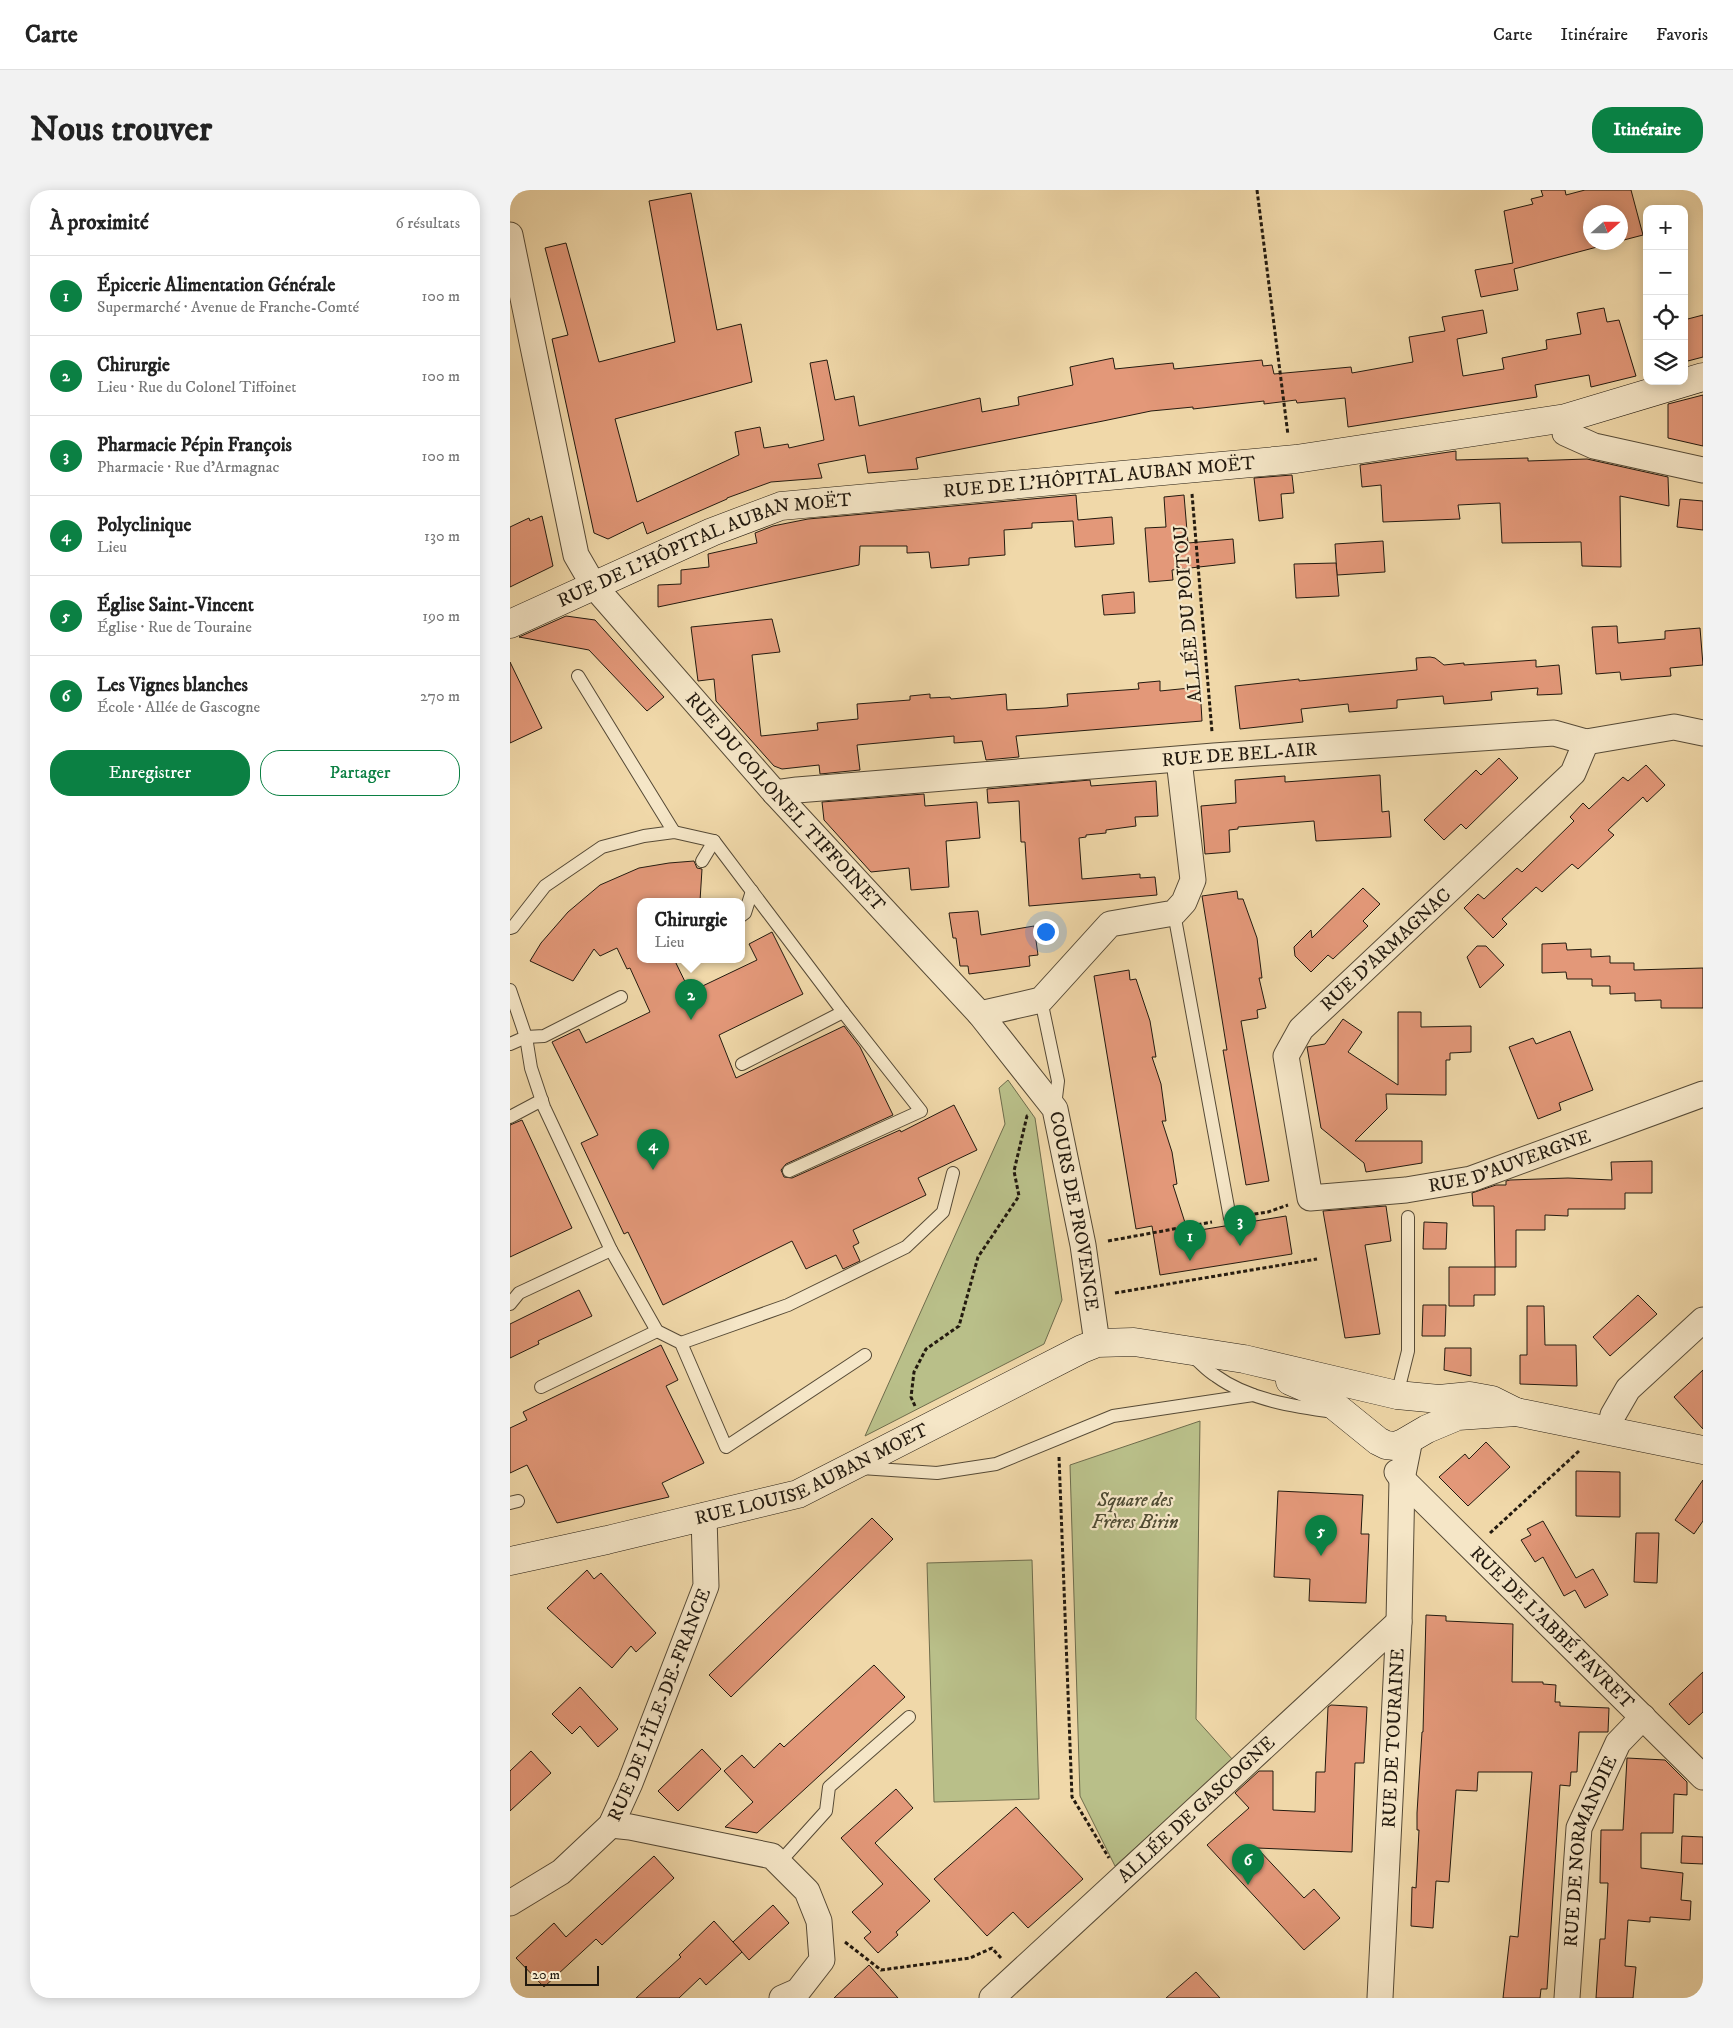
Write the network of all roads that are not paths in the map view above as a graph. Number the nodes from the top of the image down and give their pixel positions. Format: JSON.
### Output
{"nodes":[{"id":1,"x":510,"y":235,"type":"edge"},
{"id":2,"x":1703,"y":377,"type":"edge"},
{"id":3,"x":1566,"y":418,"type":"junction"},
{"id":4,"x":1703,"y":470,"type":"edge"},
{"id":5,"x":594,"y":586,"type":"junction"},
{"id":6,"x":510,"y":624,"type":"edge"},
{"id":7,"x":578,"y":676,"type":"dead end"},
{"id":8,"x":1703,"y":733,"type":"edge"},
{"id":9,"x":1586,"y":742,"type":"junction"},
{"id":10,"x":1179,"y":760,"type":"junction"},
{"id":11,"x":774,"y":793,"type":"junction"},
{"id":12,"x":674,"y":832,"type":"junction"},
{"id":13,"x":714,"y":841,"type":"junction"},
{"id":14,"x":702,"y":861,"type":"dead end"},
{"id":15,"x":752,"y":891,"type":"junction"},
{"id":16,"x":1174,"y":913,"type":"junction"},
{"id":17,"x":745,"y":914,"type":"edge"},
{"id":18,"x":510,"y":928,"type":"edge"},
{"id":19,"x":510,"y":990,"type":"edge"},
{"id":20,"x":621,"y":997,"type":"dead end"},
{"id":21,"x":1042,"y":1000,"type":"junction"},
{"id":22,"x":843,"y":1012,"type":"junction"},
{"id":23,"x":980,"y":1014,"type":"junction"},
{"id":24,"x":526,"y":1037,"type":"junction"},
{"id":25,"x":510,"y":1044,"type":"edge"},
{"id":26,"x":742,"y":1064,"type":"dead end"},
{"id":27,"x":1703,"y":1094,"type":"edge"},
{"id":28,"x":542,"y":1100,"type":"junction"},
{"id":29,"x":1055,"y":1109,"type":"junction"},
{"id":30,"x":510,"y":1117,"type":"edge"},
{"id":31,"x":789,"y":1171,"type":"dead end"},
{"id":32,"x":953,"y":1173,"type":"dead end"},
{"id":33,"x":1310,"y":1198,"type":"joint"},
{"id":34,"x":1408,"y":1217,"type":"dead end"},
{"id":35,"x":1230,"y":1218,"type":"road end"},
{"id":36,"x":611,"y":1250,"type":"junction"},
{"id":37,"x":515,"y":1292,"type":"edge"},
{"id":38,"x":510,"y":1304,"type":"edge"},
{"id":39,"x":1703,"y":1320,"type":"edge"},
{"id":40,"x":657,"y":1331,"type":"junction"},
{"id":41,"x":681,"y":1343,"type":"junction"},
{"id":42,"x":1097,"y":1343,"type":"junction"},
{"id":43,"x":1186,"y":1351,"type":"junction"},
{"id":44,"x":865,"y":1355,"type":"dead end"},
{"id":45,"x":1244,"y":1359,"type":"junction"},
{"id":46,"x":541,"y":1387,"type":"dead end"},
{"id":47,"x":1254,"y":1395,"type":"junction"},
{"id":48,"x":1397,"y":1395,"type":"junction"},
{"id":49,"x":1516,"y":1412,"type":"junction"},
{"id":50,"x":1345,"y":1414,"type":"junction"},
{"id":51,"x":1599,"y":1429,"type":"junction"},
{"id":52,"x":1372,"y":1436,"type":"junction"},
{"id":53,"x":1410,"y":1438,"type":"junction"},
{"id":54,"x":1703,"y":1450,"type":"edge"},
{"id":55,"x":849,"y":1468,"type":"junction"},
{"id":56,"x":1402,"y":1479,"type":"junction"},
{"id":57,"x":704,"y":1516,"type":"junction"},
{"id":58,"x":510,"y":1561,"type":"edge"},
{"id":59,"x":1399,"y":1622,"type":"junction"},
{"id":60,"x":908,"y":1717,"type":"dead end"},
{"id":61,"x":1643,"y":1717,"type":"junction"},
{"id":62,"x":1703,"y":1777,"type":"edge"},
{"id":63,"x":610,"y":1825,"type":"junction"},
{"id":64,"x":779,"y":1862,"type":"junction"},
{"id":65,"x":510,"y":1903,"type":"edge"},
{"id":66,"x":782,"y":1998,"type":"edge"},
{"id":67,"x":992,"y":1998,"type":"edge"},
{"id":68,"x":1380,"y":1998,"type":"edge"},
{"id":69,"x":1567,"y":1998,"type":"edge"}],
"edges":[{"from":1,"to":5,"type":"street","name":"RUE DU COLONEL TIFFOINET"},
{"from":2,"to":3,"type":"street","name":"RUE DE L'HÔPITAL AUBAN MOËT"},
{"from":3,"to":4,"type":"street"},
{"from":3,"to":5,"type":"street","name":"RUE DE L'HÔPITAL AUBAN MOËT"},
{"from":5,"to":6,"type":"street","name":"RUE DE L'HÔPITAL AUBAN MOËT"},
{"from":5,"to":11,"type":"street","name":"RUE DU COLONEL TIFFOINET"},
{"from":7,"to":12,"type":"lane"},
{"from":8,"to":9,"type":"street","name":"RUE DE BEL-AIR"},
{"from":9,"to":10,"type":"street","name":"RUE DE BEL-AIR"},
{"from":9,"to":33,"type":"street","name":"RUE D'ARMAGNAC"},
{"from":10,"to":11,"type":"street","name":"RUE DE BEL-AIR"},
{"from":10,"to":16,"type":"street"},
{"from":11,"to":23,"type":"street","name":"RUE DU COLONEL TIFFOINET"},
{"from":12,"to":13,"type":"lane"},
{"from":12,"to":18,"type":"lane"},
{"from":13,"to":14,"type":"lane"},
{"from":13,"to":15,"type":"lane"},
{"from":15,"to":17,"type":"lane"},
{"from":15,"to":22,"type":"lane"},
{"from":16,"to":21,"type":"street"},
{"from":16,"to":35,"type":"lane"},
{"from":19,"to":24,"type":"lane"},
{"from":20,"to":24,"type":"lane"},
{"from":21,"to":23,"type":"street"},
{"from":21,"to":29,"type":"lane"},
{"from":22,"to":26,"type":"lane"},
{"from":22,"to":31,"type":"lane"},
{"from":23,"to":29,"type":"street","name":"COURS DE PROVENCE"},
{"from":24,"to":25,"type":"lane"},
{"from":24,"to":28,"type":"lane"},
{"from":27,"to":33,"type":"street","name":"RUE D'AUVERGNE"},
{"from":28,"to":30,"type":"lane"},
{"from":28,"to":36,"type":"lane"},
{"from":29,"to":42,"type":"street","name":"COURS DE PROVENCE"},
{"from":32,"to":41,"type":"lane"},
{"from":34,"to":48,"type":"lane"},
{"from":36,"to":37,"type":"lane"},
{"from":36,"to":40,"type":"lane"},
{"from":37,"to":38,"type":"lane"},
{"from":39,"to":51,"type":"street"},
{"from":40,"to":41,"type":"lane"},
{"from":40,"to":46,"type":"lane"},
{"from":41,"to":44,"type":"lane"},
{"from":42,"to":43,"type":"street"},
{"from":42,"to":55,"type":"street","name":"RUE LOUISE AUBAN MOET"},
{"from":43,"to":45,"type":"street"},
{"from":43,"to":47,"type":"lane"},
{"from":45,"to":48,"type":"street"},
{"from":45,"to":50,"type":"street"},
{"from":47,"to":50,"type":"lane"},
{"from":47,"to":55,"type":"lane"},
{"from":48,"to":49,"type":"street"},
{"from":48,"to":52,"type":"street"},
{"from":48,"to":53,"type":"street"},
{"from":49,"to":51,"type":"street"},
{"from":49,"to":53,"type":"street"},
{"from":50,"to":52,"type":"street"},
{"from":51,"to":54,"type":"street"},
{"from":52,"to":53,"type":"street"},
{"from":52,"to":56,"type":"street"},
{"from":53,"to":56,"type":"street","name":"RUE DE TOURAINE"},
{"from":55,"to":57,"type":"street","name":"RUE LOUISE AUBAN MOET"},
{"from":56,"to":59,"type":"street","name":"RUE DE TOURAINE"},
{"from":56,"to":61,"type":"street","name":"RUE DE L'ABBÉ FAVRET"},
{"from":57,"to":58,"type":"street","name":"RUE LOUISE AUBAN MOET"},
{"from":57,"to":63,"type":"street","name":"RUE DE L'ÎLE-DE-FRANCE"},
{"from":59,"to":67,"type":"street","name":"ALLÉE DE GASCOGNE"},
{"from":59,"to":68,"type":"street","name":"RUE DE TOURAINE"},
{"from":60,"to":64,"type":"lane"},
{"from":61,"to":62,"type":"street","name":"RUE DE L'ABBÉ FAVRET"},
{"from":61,"to":69,"type":"street","name":"RUE DE NORMANDIE"},
{"from":63,"to":64,"type":"street"},
{"from":63,"to":65,"type":"street","name":"RUE DE L'ÎLE-DE-FRANCE"},
{"from":64,"to":66,"type":"street"}]}
